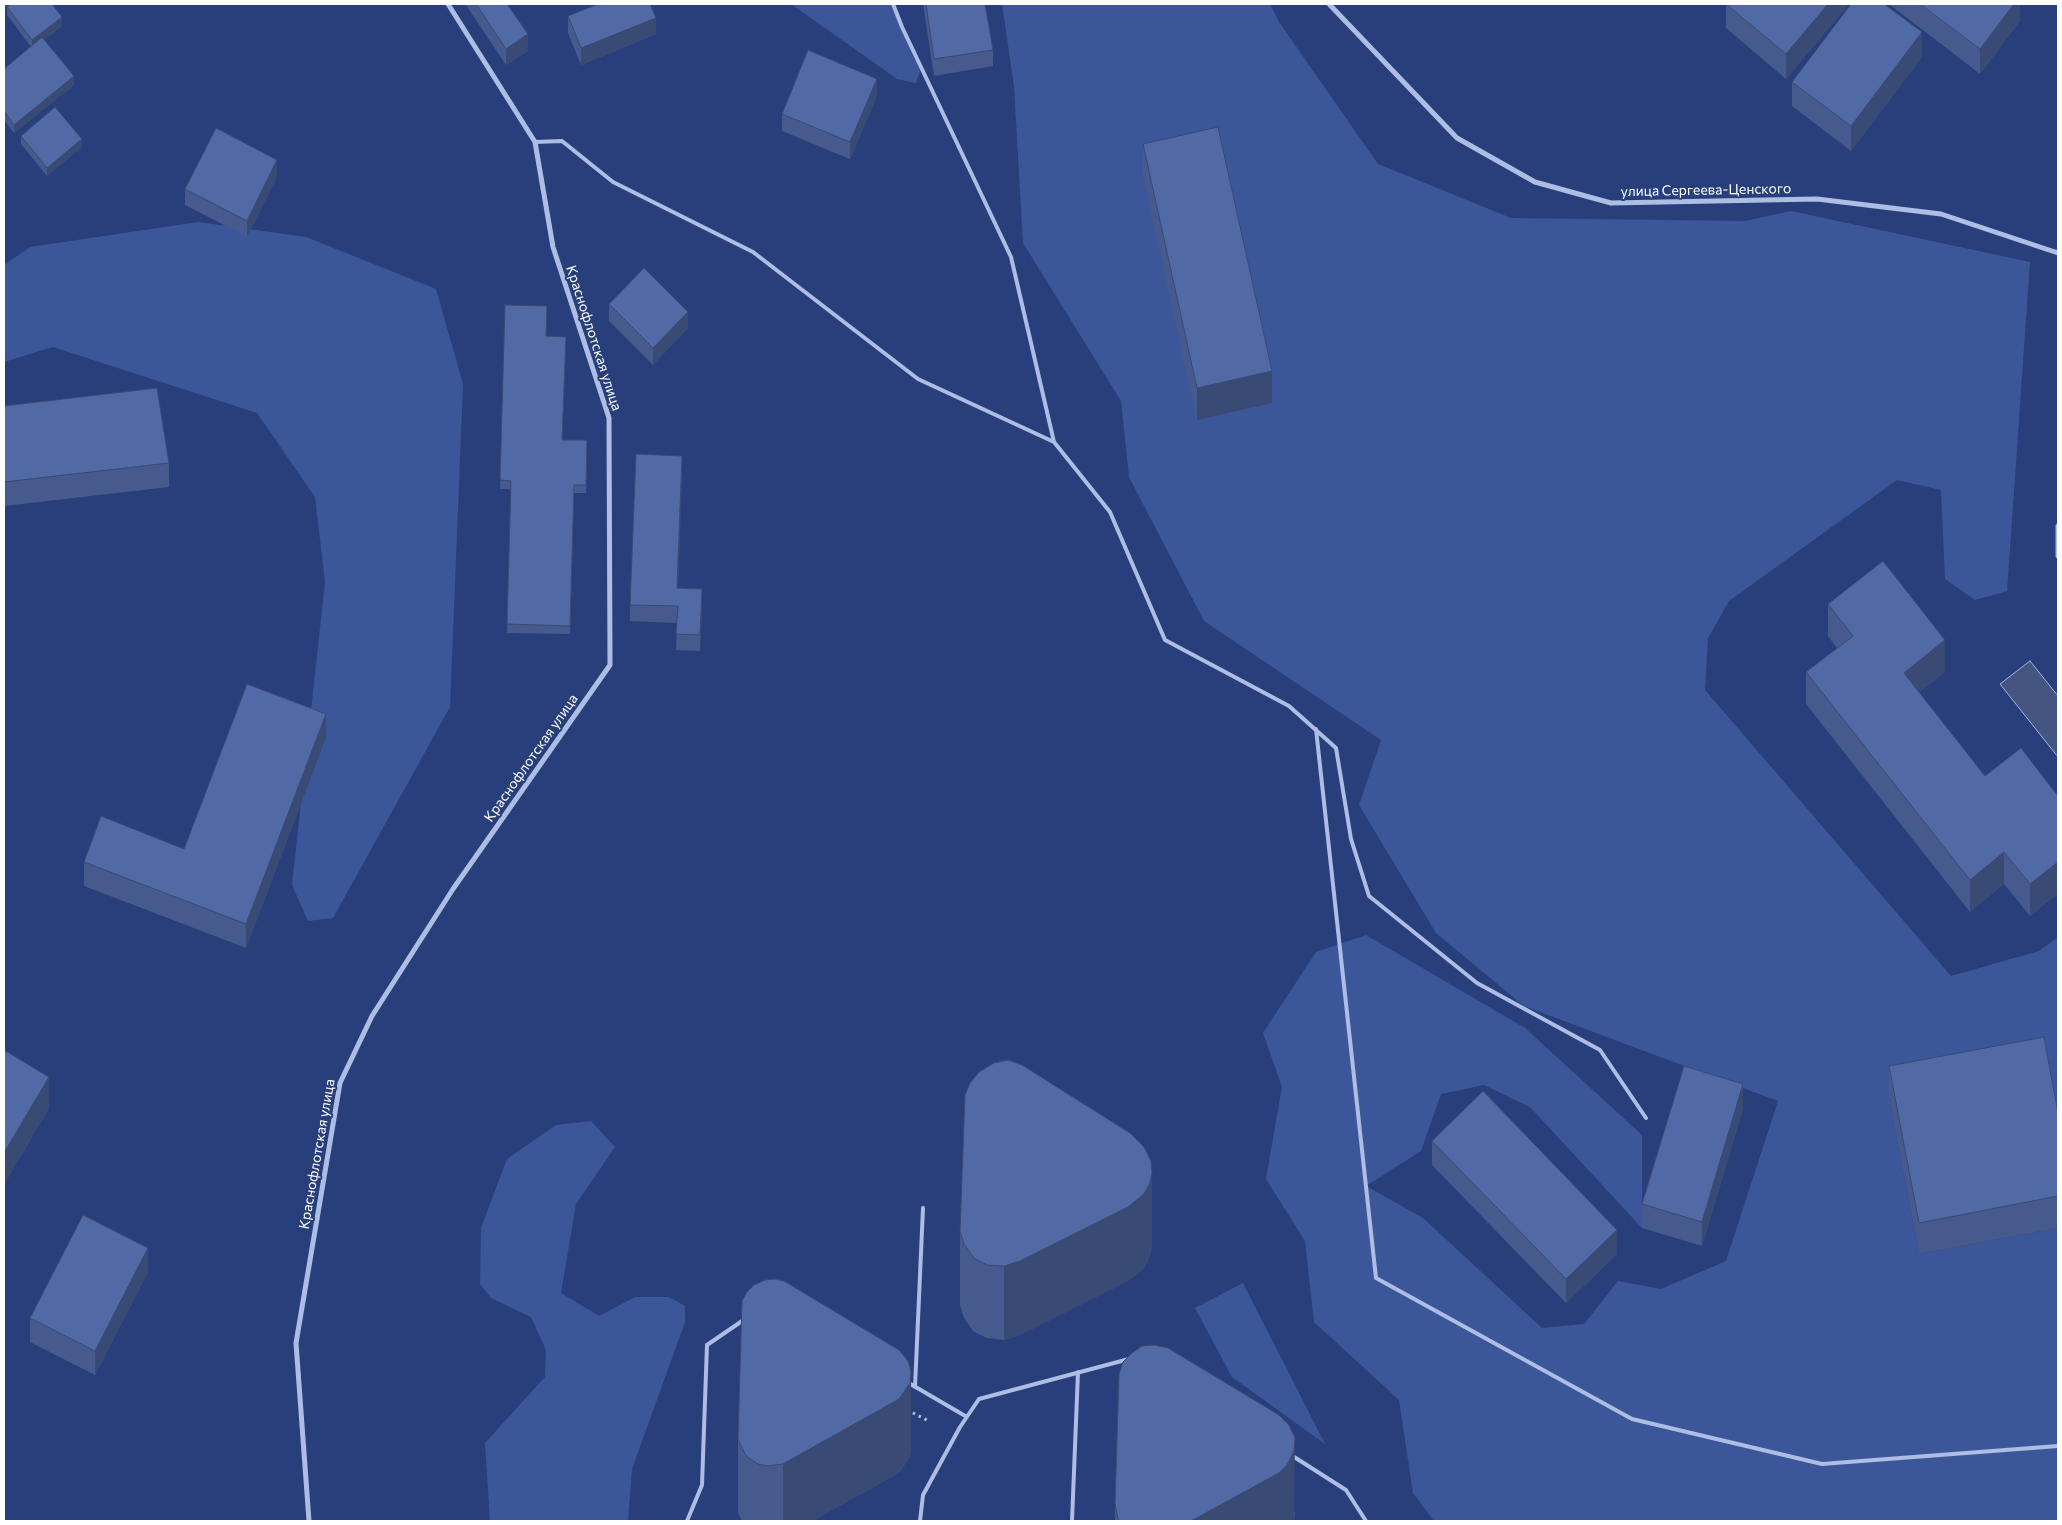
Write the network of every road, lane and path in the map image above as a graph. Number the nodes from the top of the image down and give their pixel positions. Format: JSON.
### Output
{"nodes":[{"id":1,"x":448,"y":4,"type":"edge"},
{"id":2,"x":893,"y":4,"type":"edge"},
{"id":3,"x":1329,"y":4,"type":"edge"},
{"id":4,"x":535,"y":142,"type":"junction"},
{"id":5,"x":2058,"y":254,"type":"edge"},
{"id":6,"x":1054,"y":442,"type":"junction"},
{"id":7,"x":2058,"y":526,"type":"edge"},
{"id":8,"x":2058,"y":556,"type":"edge"},
{"id":9,"x":1316,"y":729,"type":"junction"},
{"id":10,"x":1646,"y":1118,"type":"dead end"},
{"id":11,"x":923,"y":1208,"type":"dead end"},
{"id":12,"x":746,"y":1318,"type":"edge"},
{"id":13,"x":1136,"y":1361,"type":"edge"},
{"id":14,"x":1078,"y":1372,"type":"junction"},
{"id":15,"x":898,"y":1377,"type":"edge"},
{"id":16,"x":915,"y":1387,"type":"junction"},
{"id":17,"x":906,"y":1409,"type":"edge"},
{"id":18,"x":967,"y":1417,"type":"junction"},
{"id":19,"x":960,"y":1427,"type":"junction"},
{"id":20,"x":2058,"y":1446,"type":"edge"},
{"id":21,"x":1287,"y":1453,"type":"edge"},
{"id":22,"x":309,"y":1521,"type":"edge"},
{"id":23,"x":687,"y":1521,"type":"edge"},
{"id":24,"x":920,"y":1521,"type":"edge"},
{"id":25,"x":1072,"y":1521,"type":"edge"},
{"id":26,"x":1366,"y":1521,"type":"edge"}],
"edges":[{"from":1,"to":4,"type":"street","name":"Краснофлотская улица"},
{"from":2,"to":6,"type":"lane"},
{"from":3,"to":5,"type":"street","name":"улица Сергеева-Ценского"},
{"from":4,"to":6,"type":"lane"},
{"from":4,"to":22,"type":"street","name":"Краснофлотская улица"},
{"from":6,"to":9,"type":"lane"},
{"from":7,"to":8,"type":"street"},
{"from":9,"to":10,"type":"lane"},
{"from":9,"to":20,"type":"lane"},
{"from":11,"to":16,"type":"lane"},
{"from":12,"to":23,"type":"lane"},
{"from":13,"to":14,"type":"lane"},
{"from":14,"to":18,"type":"lane"},
{"from":14,"to":25,"type":"lane"},
{"from":15,"to":16,"type":"lane"},
{"from":16,"to":18,"type":"lane"},
{"from":17,"to":19,"type":"path"},
{"from":18,"to":19,"type":"lane"},
{"from":19,"to":24,"type":"lane"},
{"from":21,"to":26,"type":"lane"}]}
